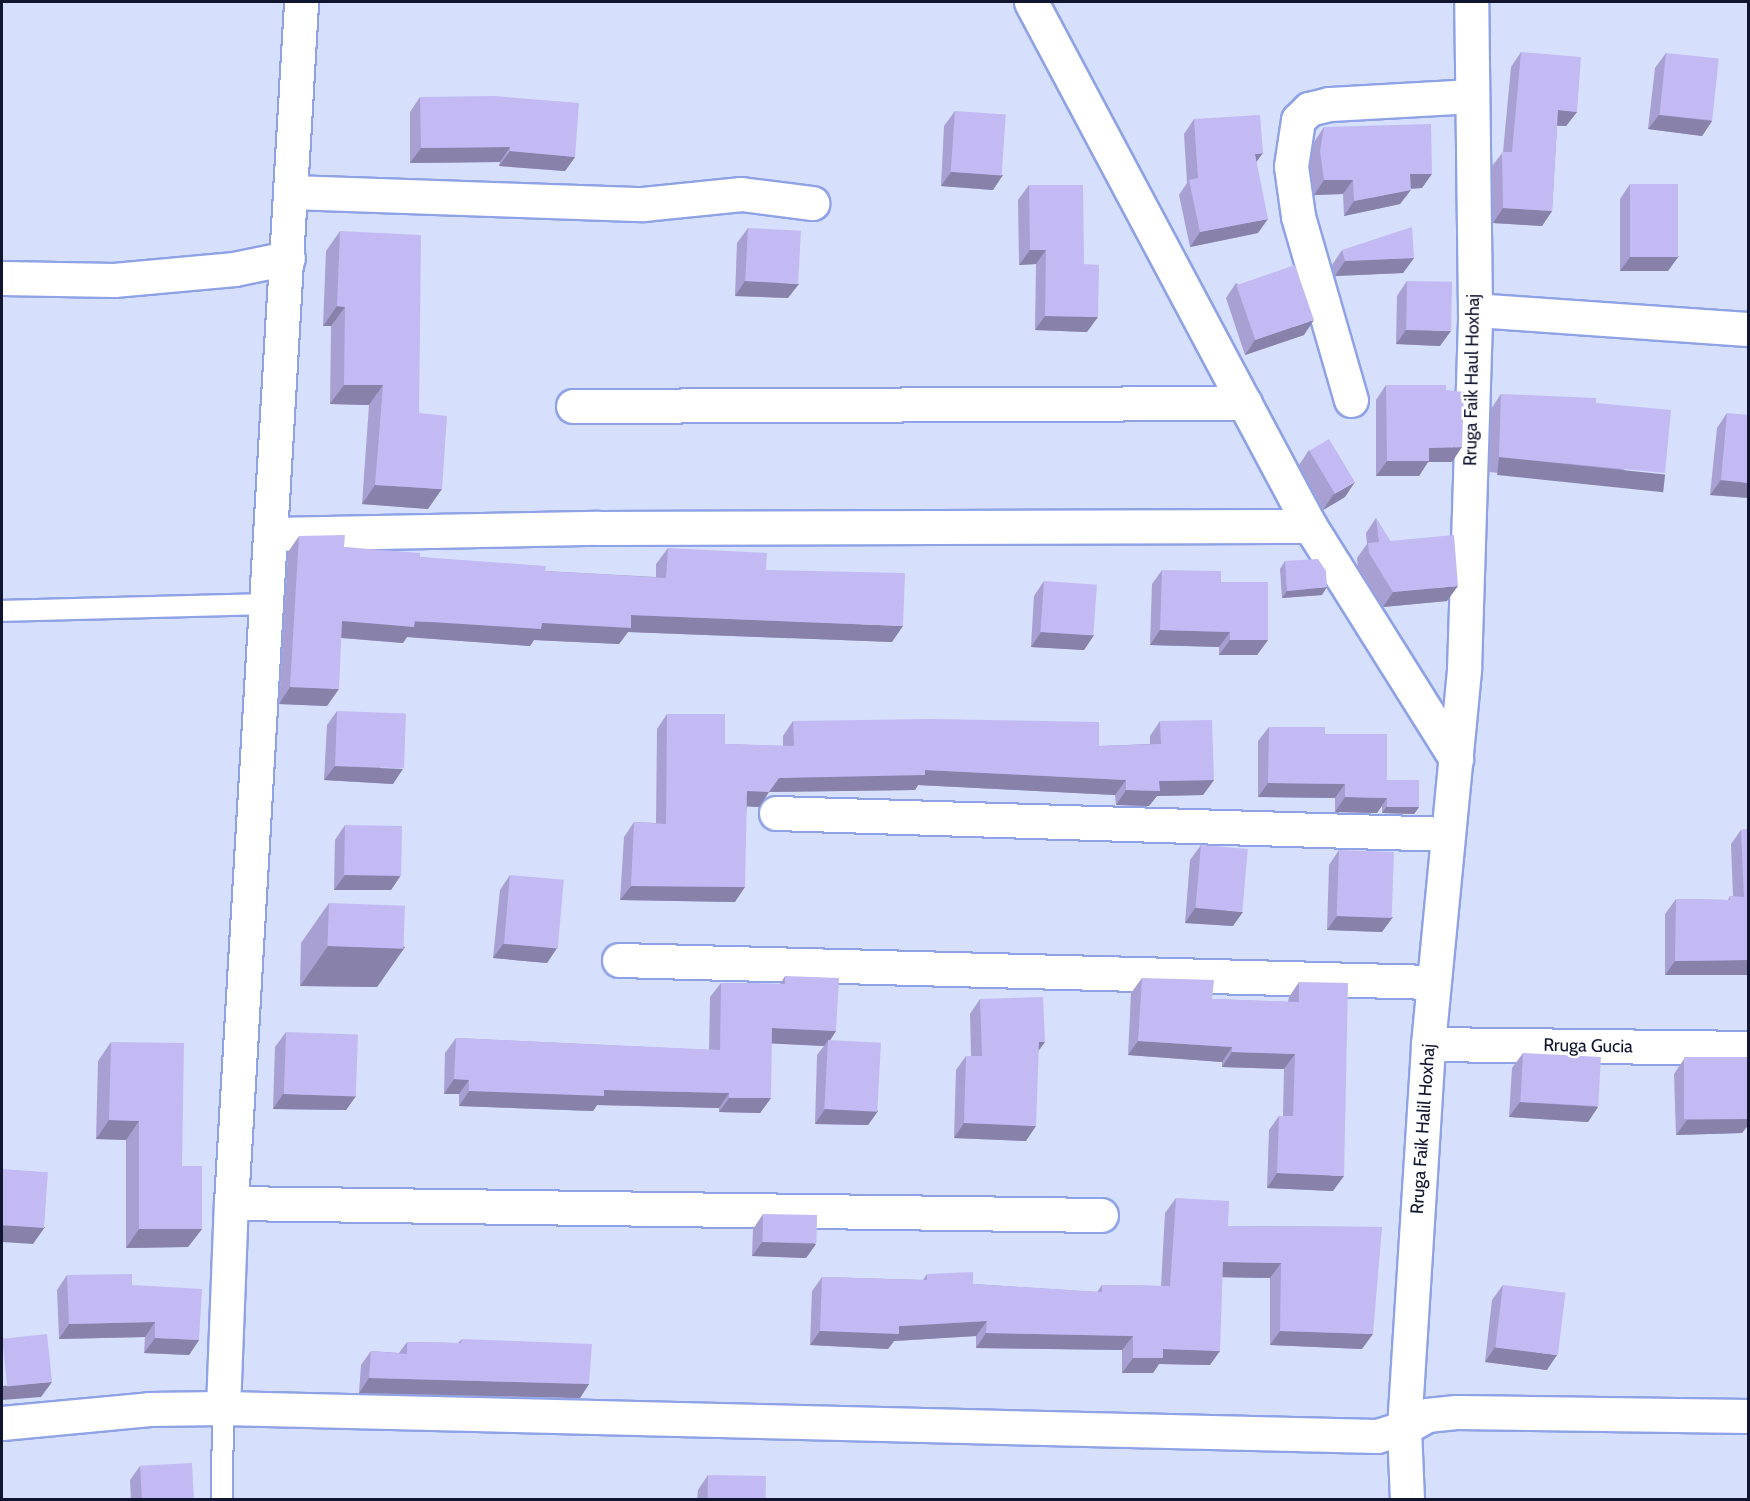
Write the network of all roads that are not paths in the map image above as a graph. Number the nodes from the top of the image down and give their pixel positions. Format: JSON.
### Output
{"nodes":[{"id":1,"x":301,"y":2,"type":"edge"},
{"id":2,"x":1031,"y":2,"type":"edge"},
{"id":3,"x":1471,"y":2,"type":"edge"},
{"id":4,"x":1470,"y":96,"type":"junction"},
{"id":5,"x":291,"y":192,"type":"junction"},
{"id":6,"x":812,"y":203,"type":"dead end"},
{"id":7,"x":288,"y":258,"type":"junction"},
{"id":8,"x":2,"y":278,"type":"edge"},
{"id":9,"x":1475,"y":310,"type":"junction"},
{"id":10,"x":1749,"y":329,"type":"edge"},
{"id":11,"x":1351,"y":400,"type":"dead end"},
{"id":12,"x":1245,"y":404,"type":"junction"},
{"id":13,"x":573,"y":406,"type":"dead end"},
{"id":14,"x":1310,"y":526,"type":"junction"},
{"id":15,"x":273,"y":534,"type":"junction"},
{"id":16,"x":268,"y":604,"type":"junction"},
{"id":17,"x":2,"y":611,"type":"edge"},
{"id":18,"x":1456,"y":759,"type":"junction"},
{"id":19,"x":776,"y":813,"type":"dead end"},
{"id":20,"x":1448,"y":834,"type":"junction"},
{"id":21,"x":619,"y":960,"type":"dead end"},
{"id":22,"x":1433,"y":982,"type":"junction"},
{"id":23,"x":1428,"y":1044,"type":"junction"},
{"id":24,"x":1749,"y":1047,"type":"edge"},
{"id":25,"x":231,"y":1203,"type":"junction"},
{"id":26,"x":1101,"y":1215,"type":"dead end"},
{"id":27,"x":223,"y":1408,"type":"junction"},
{"id":28,"x":1749,"y":1416,"type":"edge"},
{"id":29,"x":2,"y":1423,"type":"edge"},
{"id":30,"x":1404,"y":1428,"type":"junction"},
{"id":31,"x":222,"y":1500,"type":"edge"},
{"id":32,"x":1407,"y":1500,"type":"edge"}],
"edges":[{"from":1,"to":5,"type":"street"},
{"from":2,"to":12,"type":"street"},
{"from":3,"to":4,"type":"street","name":"Rruga Faik Haul Hoxhaj"},
{"from":4,"to":9,"type":"street","name":"Rruga Faik Haul Hoxhaj"},
{"from":4,"to":11,"type":"street"},
{"from":5,"to":6,"type":"street"},
{"from":5,"to":7,"type":"street"},
{"from":7,"to":8,"type":"street"},
{"from":7,"to":15,"type":"street"},
{"from":9,"to":10,"type":"street"},
{"from":9,"to":18,"type":"street","name":"Rruga Faik Haul Hoxhaj"},
{"from":12,"to":13,"type":"street"},
{"from":12,"to":14,"type":"street"},
{"from":14,"to":15,"type":"street"},
{"from":14,"to":18,"type":"street"},
{"from":15,"to":16,"type":"street"},
{"from":16,"to":17,"type":"lane"},
{"from":16,"to":25,"type":"street"},
{"from":18,"to":20,"type":"street","name":"Rruga Faik Halil Hoxhaj"},
{"from":19,"to":20,"type":"street"},
{"from":20,"to":22,"type":"street","name":"Rruga Faik Halil Hoxhaj"},
{"from":21,"to":22,"type":"street"},
{"from":22,"to":23,"type":"street","name":"Rruga Faik Halil Hoxhaj"},
{"from":23,"to":24,"type":"street","name":"Rruga Gucia"},
{"from":23,"to":30,"type":"street","name":"Rruga Faik Halil Hoxhaj"},
{"from":25,"to":26,"type":"street"},
{"from":25,"to":27,"type":"street"},
{"from":27,"to":29,"type":"street"},
{"from":27,"to":30,"type":"street"},
{"from":27,"to":31,"type":"lane"},
{"from":28,"to":30,"type":"street"},
{"from":30,"to":32,"type":"street","name":"Rruga Faik Halil Hoxhaj"}]}
